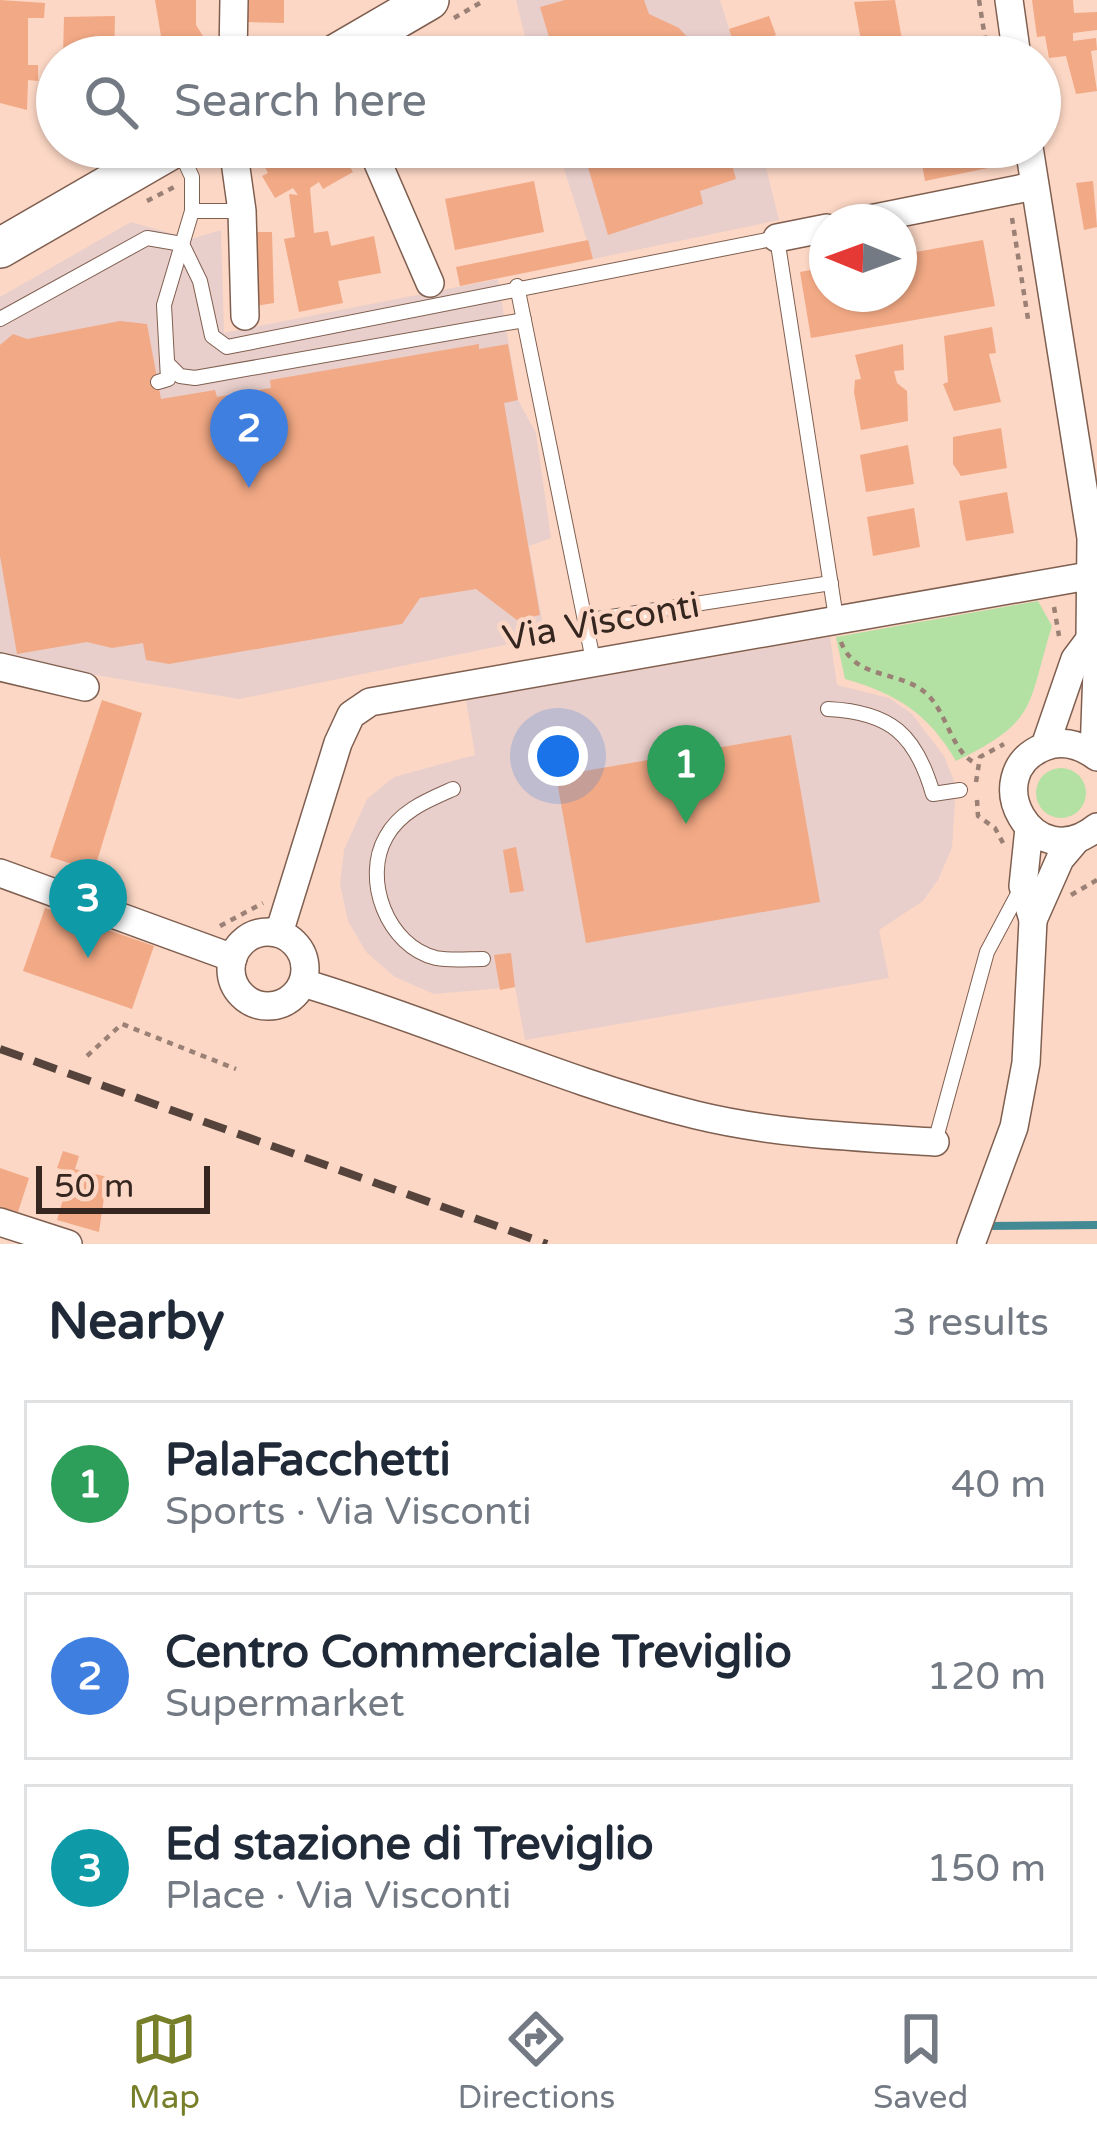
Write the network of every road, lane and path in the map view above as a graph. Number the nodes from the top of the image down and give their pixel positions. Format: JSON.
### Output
{"nodes":[{"id":1,"x":234,"y":0,"type":"edge"},
{"id":2,"x":429,"y":0,"type":"edge"},
{"id":3,"x":979,"y":0,"type":"edge"},
{"id":4,"x":1009,"y":0,"type":"edge"},
{"id":5,"x":233,"y":36,"type":"edge"},
{"id":6,"x":368,"y":36,"type":"edge"},
{"id":7,"x":985,"y":36,"type":"edge"},
{"id":8,"x":1014,"y":36,"type":"edge"},
{"id":9,"x":140,"y":168,"type":"edge"},
{"id":10,"x":188,"y":168,"type":"edge"},
{"id":11,"x":236,"y":168,"type":"edge"},
{"id":12,"x":380,"y":168,"type":"edge"},
{"id":13,"x":1032,"y":168,"type":"edge"},
{"id":14,"x":1034,"y":186,"type":"junction"},
{"id":15,"x":917,"y":210,"type":"edge"},
{"id":16,"x":192,"y":211,"type":"junction"},
{"id":17,"x":242,"y":211,"type":"junction"},
{"id":18,"x":809,"y":232,"type":"edge"},
{"id":19,"x":777,"y":238,"type":"junction"},
{"id":20,"x":182,"y":244,"type":"junction"},
{"id":21,"x":0,"y":248,"type":"edge"},
{"id":22,"x":430,"y":284,"type":"dead end"},
{"id":23,"x":518,"y":286,"type":"junction"},
{"id":24,"x":244,"y":316,"type":"dead end"},
{"id":25,"x":0,"y":319,"type":"edge"},
{"id":26,"x":524,"y":320,"type":"junction"},
{"id":27,"x":169,"y":365,"type":"junction"},
{"id":28,"x":158,"y":382,"type":"dead end"},
{"id":29,"x":1094,"y":575,"type":"edge"},
{"id":30,"x":831,"y":583,"type":"junction"},
{"id":31,"x":836,"y":618,"type":"junction"},
{"id":32,"x":585,"y":621,"type":"junction"},
{"id":33,"x":1094,"y":648,"type":"edge"},
{"id":34,"x":593,"y":660,"type":"junction"},
{"id":35,"x":0,"y":667,"type":"edge"},
{"id":36,"x":1097,"y":670,"type":"edge"},
{"id":37,"x":85,"y":687,"type":"dead end"},
{"id":38,"x":827,"y":709,"type":"dead end"},
{"id":39,"x":1045,"y":746,"type":"junction"},
{"id":40,"x":1096,"y":756,"type":"edge"},
{"id":41,"x":976,"y":763,"type":"dead end"},
{"id":42,"x":453,"y":789,"type":"dead end"},
{"id":43,"x":960,"y":790,"type":"dead end"},
{"id":44,"x":1029,"y":828,"type":"junction"},
{"id":45,"x":1090,"y":835,"type":"edge"},
{"id":46,"x":0,"y":873,"type":"edge"},
{"id":47,"x":1022,"y":886,"type":"junction"},
{"id":48,"x":1033,"y":920,"type":"junction"},
{"id":49,"x":278,"y":933,"type":"junction"},
{"id":50,"x":233,"y":958,"type":"junction"},
{"id":51,"x":483,"y":959,"type":"dead end"},
{"id":52,"x":302,"y":982,"type":"junction"},
{"id":53,"x":87,"y":1056,"type":"dead end"},
{"id":54,"x":236,"y":1069,"type":"dead end"},
{"id":55,"x":934,"y":1142,"type":"joint"},
{"id":56,"x":0,"y":1222,"type":"edge"},
{"id":57,"x":68,"y":1244,"type":"edge"},
{"id":58,"x":971,"y":1244,"type":"edge"}],
"edges":[{"from":1,"to":5,"type":"street"},
{"from":2,"to":6,"type":"main road"},
{"from":3,"to":7,"type":"path"},
{"from":4,"to":8,"type":"street"},
{"from":9,"to":21,"type":"main road"},
{"from":10,"to":16,"type":"lane"},
{"from":11,"to":17,"type":"street"},
{"from":12,"to":22,"type":"street"},
{"from":13,"to":14,"type":"street"},
{"from":14,"to":15,"type":"street"},
{"from":14,"to":29,"type":"street"},
{"from":16,"to":17,"type":"lane"},
{"from":16,"to":20,"type":"lane"},
{"from":17,"to":24,"type":"street"},
{"from":18,"to":19,"type":"street"},
{"from":19,"to":23,"type":"lane"},
{"from":19,"to":30,"type":"lane"},
{"from":20,"to":23,"type":"lane"},
{"from":20,"to":25,"type":"lane"},
{"from":20,"to":27,"type":"lane"},
{"from":23,"to":26,"type":"lane"},
{"from":26,"to":27,"type":"lane"},
{"from":26,"to":32,"type":"lane"},
{"from":27,"to":28,"type":"lane"},
{"from":29,"to":31,"type":"street","name":"Via Visconti"},
{"from":29,"to":33,"type":"street"},
{"from":30,"to":31,"type":"lane"},
{"from":30,"to":32,"type":"lane"},
{"from":31,"to":34,"type":"street","name":"Via Visconti"},
{"from":31,"to":41,"type":"path"},
{"from":32,"to":34,"type":"lane"},
{"from":33,"to":39,"type":"street"},
{"from":34,"to":49,"type":"street","name":"Via Visconti"},
{"from":35,"to":37,"type":"street"},
{"from":36,"to":40,"type":"street"},
{"from":38,"to":43,"type":"lane"},
{"from":39,"to":40,"type":"street"},
{"from":39,"to":44,"type":"street"},
{"from":42,"to":51,"type":"lane"},
{"from":44,"to":45,"type":"street"},
{"from":44,"to":47,"type":"street"},
{"from":45,"to":48,"type":"street"},
{"from":46,"to":50,"type":"street"},
{"from":47,"to":48,"type":"street"},
{"from":47,"to":55,"type":"lane"},
{"from":48,"to":58,"type":"street"},
{"from":49,"to":50,"type":"street"},
{"from":49,"to":52,"type":"street"},
{"from":50,"to":52,"type":"street"},
{"from":52,"to":55,"type":"street"},
{"from":53,"to":54,"type":"path"},
{"from":56,"to":57,"type":"street"}]}
